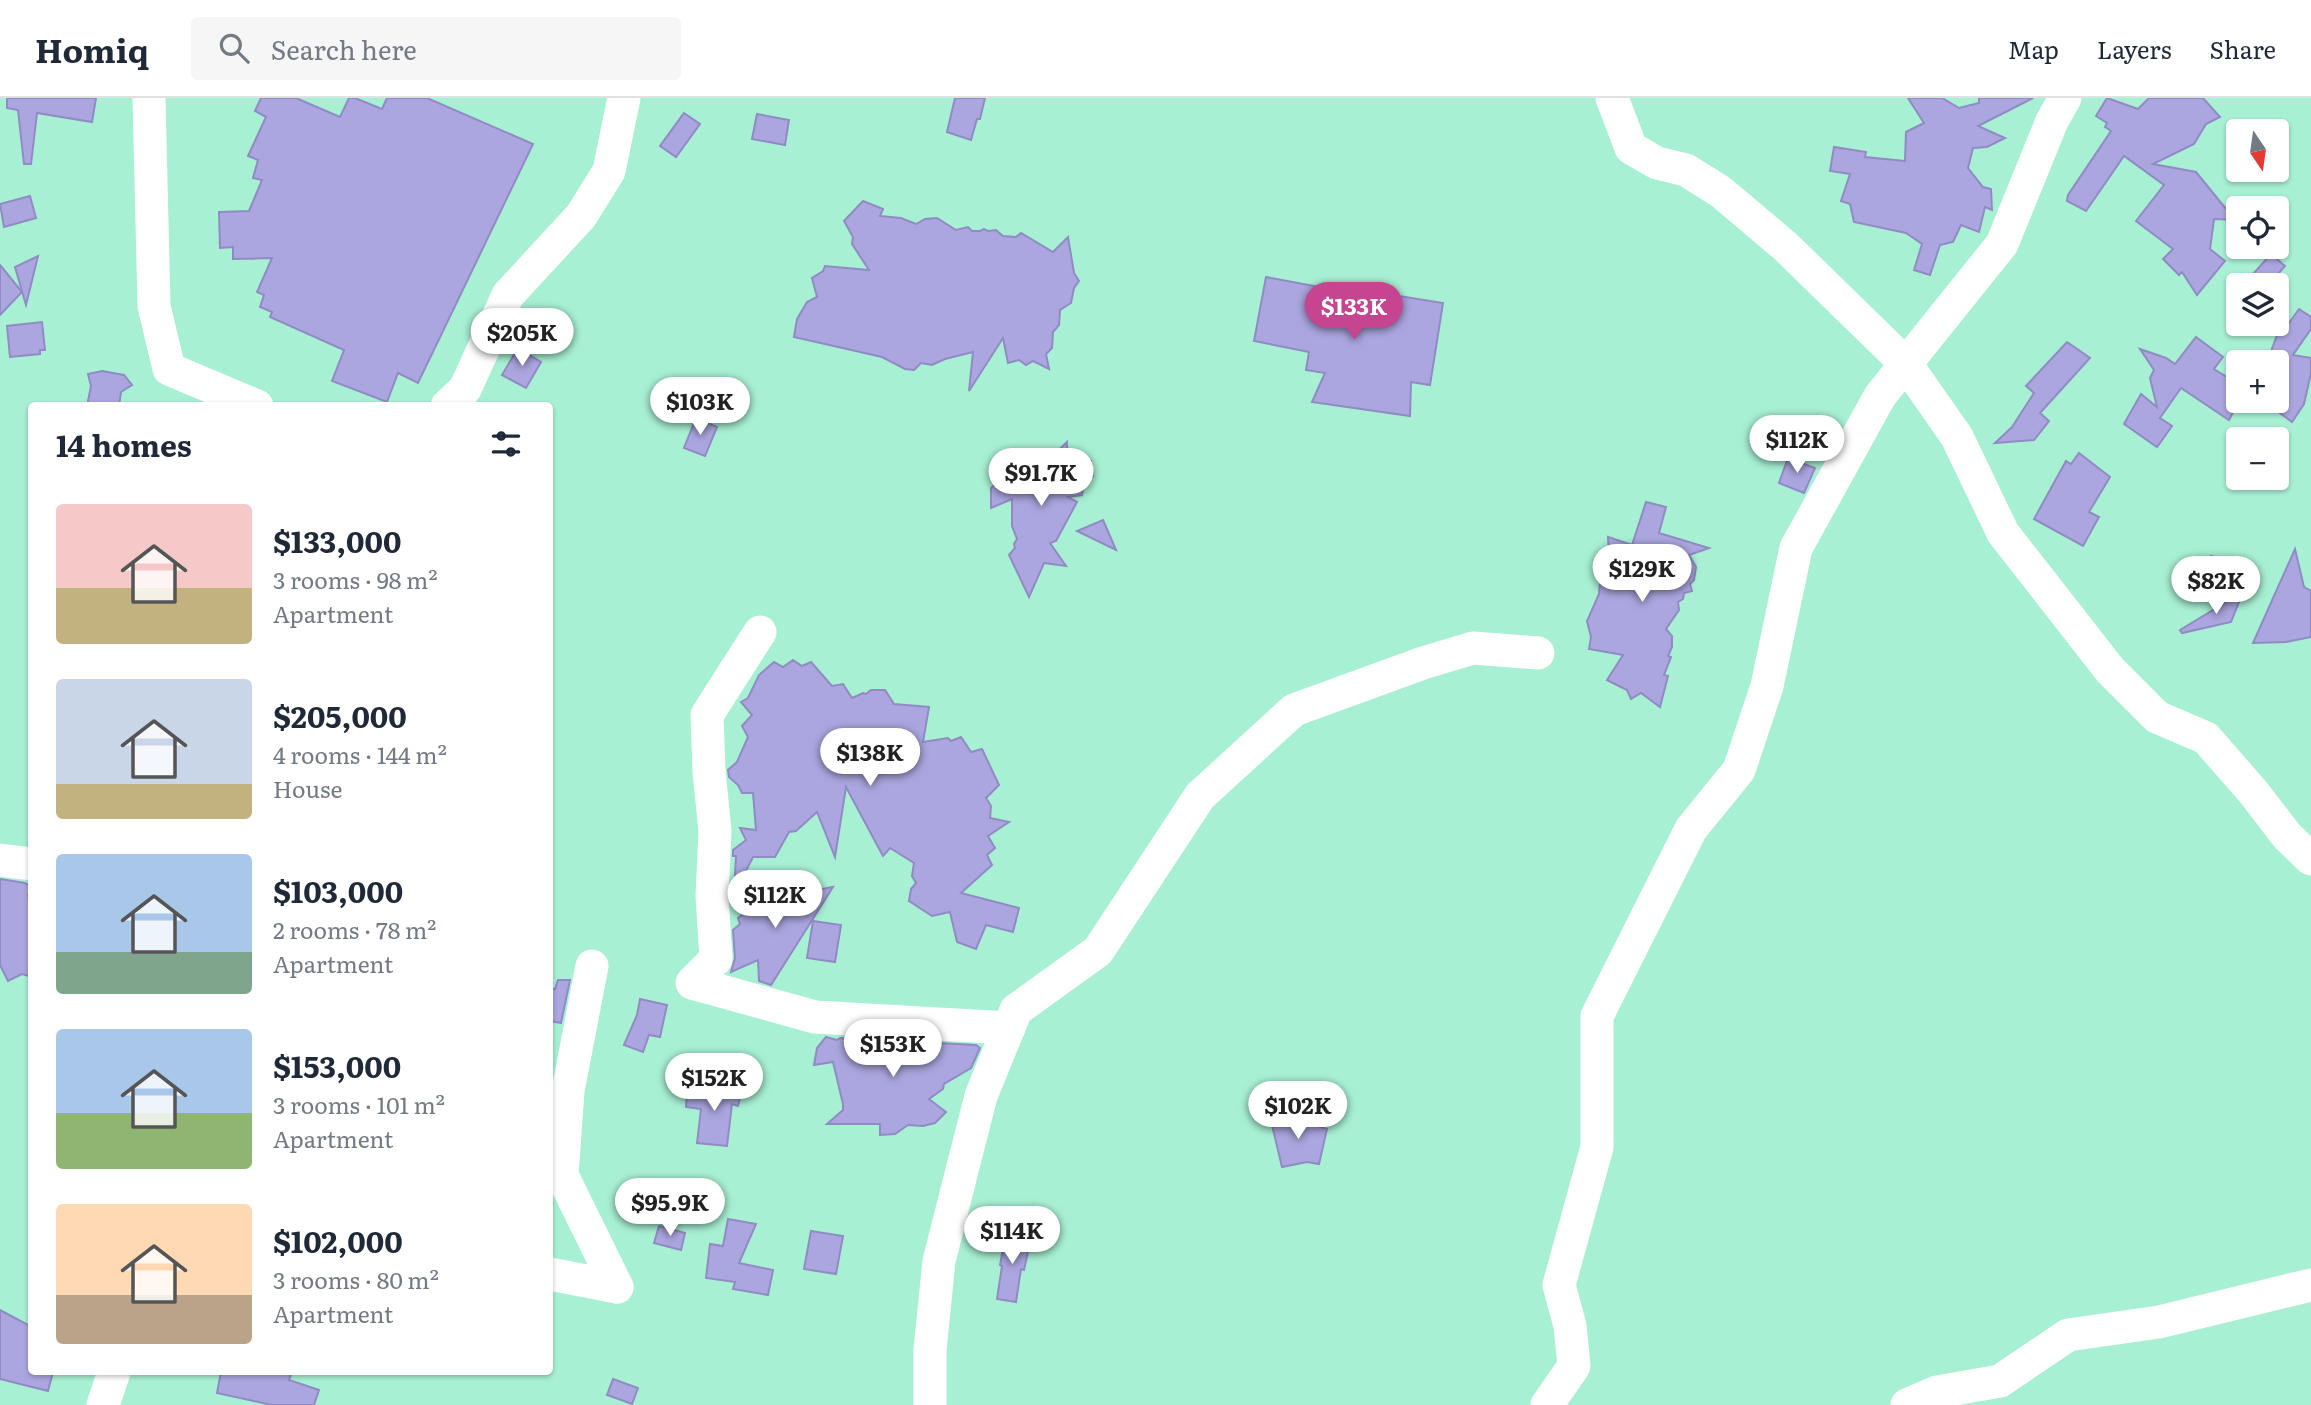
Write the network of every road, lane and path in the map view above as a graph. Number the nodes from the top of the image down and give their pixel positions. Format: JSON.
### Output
{"nodes":[{"id":1,"x":149,"y":98,"type":"edge"},
{"id":2,"x":624,"y":98,"type":"edge"},
{"id":3,"x":1612,"y":98,"type":"edge"},
{"id":4,"x":2065,"y":98,"type":"edge"},
{"id":5,"x":1906,"y":364,"type":"junction"},
{"id":6,"x":247,"y":402,"type":"edge"},
{"id":7,"x":452,"y":402,"type":"edge"},
{"id":8,"x":760,"y":632,"type":"dead end"},
{"id":9,"x":1538,"y":653,"type":"dead end"},
{"id":10,"x":2311,"y":859,"type":"edge"},
{"id":11,"x":0,"y":860,"type":"edge"},
{"id":12,"x":28,"y":864,"type":"edge"},
{"id":13,"x":592,"y":966,"type":"dead end"},
{"id":14,"x":1009,"y":1028,"type":"junction"},
{"id":15,"x":561,"y":1062,"type":"edge"},
{"id":16,"x":553,"y":1275,"type":"edge"},
{"id":17,"x":2311,"y":1285,"type":"edge"},
{"id":18,"x":113,"y":1375,"type":"edge"},
{"id":19,"x":103,"y":1405,"type":"edge"},
{"id":20,"x":930,"y":1405,"type":"edge"},
{"id":21,"x":1547,"y":1405,"type":"edge"},
{"id":22,"x":1907,"y":1405,"type":"edge"}],
"edges":[{"from":1,"to":6,"type":"street"},
{"from":2,"to":7,"type":"street"},
{"from":3,"to":5,"type":"street"},
{"from":4,"to":5,"type":"street"},
{"from":5,"to":10,"type":"street"},
{"from":5,"to":21,"type":"street"},
{"from":8,"to":14,"type":"street"},
{"from":9,"to":14,"type":"street"},
{"from":11,"to":12,"type":"street"},
{"from":13,"to":15,"type":"street"},
{"from":14,"to":20,"type":"street"},
{"from":15,"to":16,"type":"street"},
{"from":17,"to":22,"type":"street"},
{"from":18,"to":19,"type":"street"}]}
